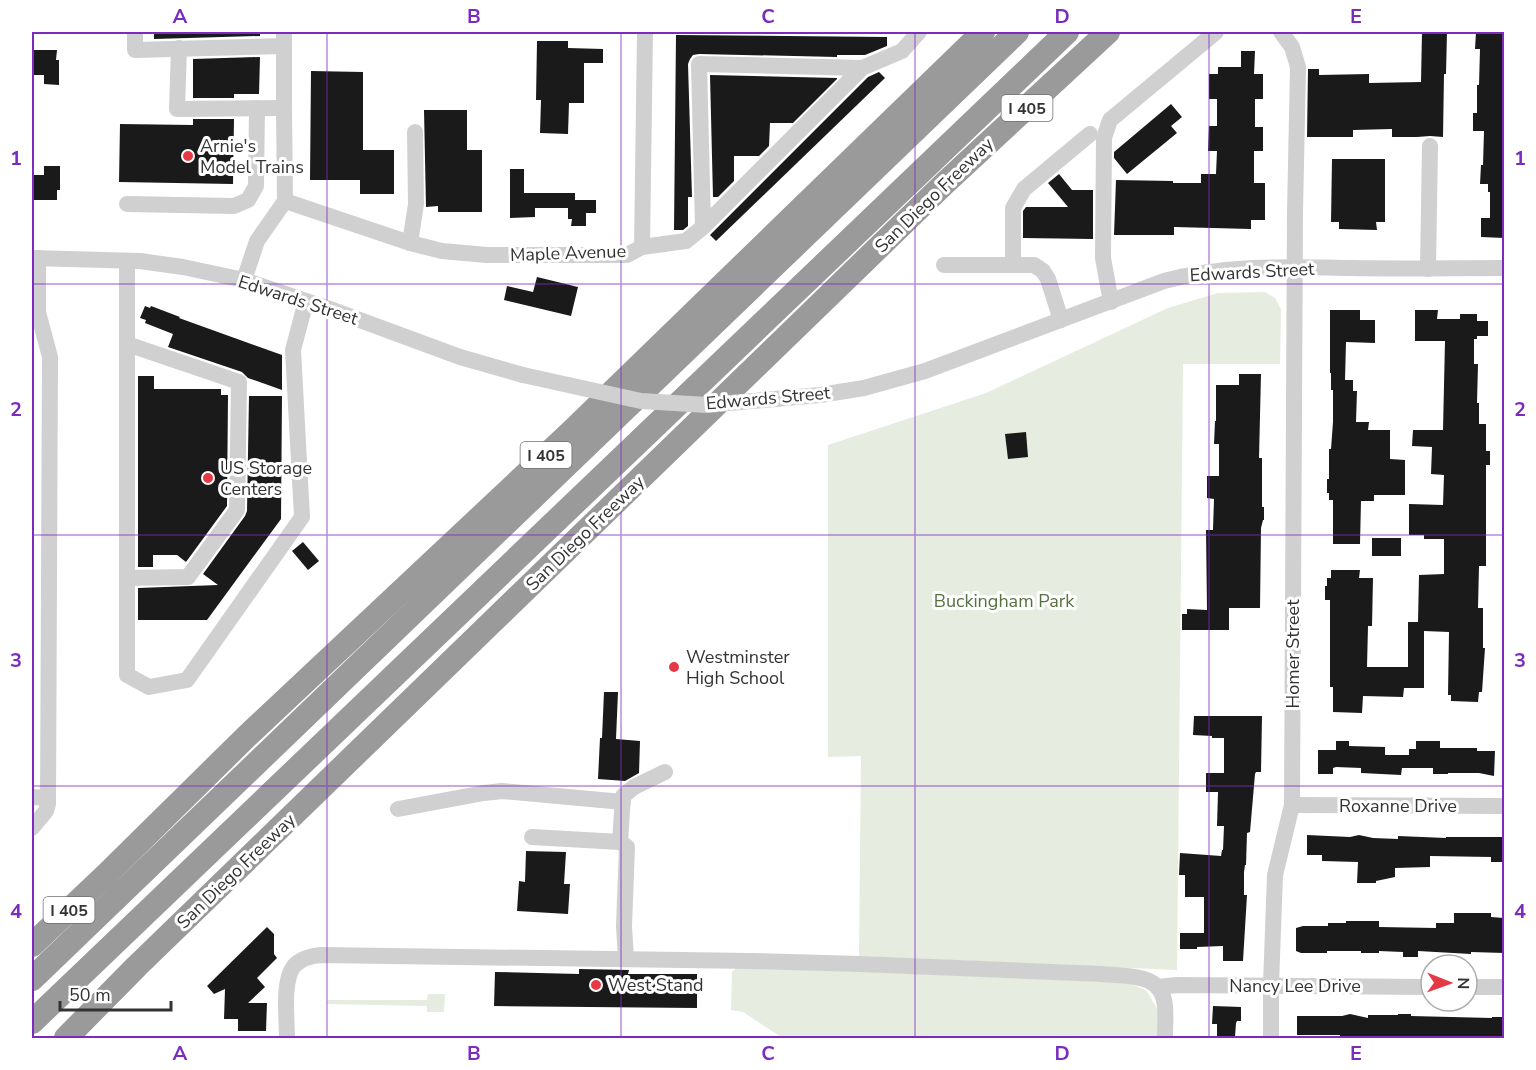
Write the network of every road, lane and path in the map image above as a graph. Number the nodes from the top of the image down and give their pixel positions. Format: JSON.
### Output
{"nodes":[{"id":1,"x":135,"y":32,"type":"edge"},
{"id":2,"x":645,"y":32,"type":"edge"},
{"id":3,"x":919,"y":32,"type":"edge"},
{"id":4,"x":983,"y":32,"type":"edge"},
{"id":5,"x":1017,"y":32,"type":"edge"},
{"id":6,"x":1067,"y":32,"type":"edge"},
{"id":7,"x":1108,"y":32,"type":"edge"},
{"id":8,"x":1216,"y":32,"type":"edge"},
{"id":9,"x":1281,"y":32,"type":"edge"},
{"id":10,"x":284,"y":39,"type":"edge"},
{"id":11,"x":179,"y":48,"type":"junction"},
{"id":12,"x":862,"y":68,"type":"junction"},
{"id":13,"x":257,"y":108,"type":"junction"},
{"id":14,"x":284,"y":108,"type":"junction"},
{"id":15,"x":415,"y":132,"type":"dead end"},
{"id":16,"x":1090,"y":134,"type":"dead end"},
{"id":17,"x":1430,"y":146,"type":"dead end"},
{"id":18,"x":285,"y":201,"type":"junction"},
{"id":19,"x":127,"y":204,"type":"dead end"},
{"id":20,"x":703,"y":227,"type":"junction"},
{"id":21,"x":411,"y":243,"type":"junction"},
{"id":22,"x":642,"y":247,"type":"junction"},
{"id":23,"x":35,"y":258,"type":"edge"},
{"id":24,"x":127,"y":261,"type":"junction"},
{"id":25,"x":944,"y":265,"type":"dead end"},
{"id":26,"x":1013,"y":266,"type":"junction"},
{"id":27,"x":1295,"y":267,"type":"junction"},
{"id":28,"x":1504,"y":268,"type":"edge"},
{"id":29,"x":1428,"y":269,"type":"junction"},
{"id":30,"x":244,"y":280,"type":"junction"},
{"id":31,"x":306,"y":301,"type":"junction"},
{"id":32,"x":1111,"y":302,"type":"junction"},
{"id":33,"x":35,"y":312,"type":"edge"},
{"id":34,"x":1061,"y":320,"type":"junction"},
{"id":35,"x":127,"y":344,"type":"junction"},
{"id":36,"x":32,"y":351,"type":"edge"},
{"id":37,"x":49,"y":351,"type":"junction"},
{"id":38,"x":127,"y":578,"type":"junction"},
{"id":39,"x":665,"y":771,"type":"dead end"},
{"id":40,"x":40,"y":797,"type":"edge"},
{"id":41,"x":623,"y":802,"type":"junction"},
{"id":42,"x":1292,"y":805,"type":"junction"},
{"id":43,"x":1504,"y":806,"type":"edge"},
{"id":44,"x":398,"y":809,"type":"dead end"},
{"id":45,"x":32,"y":828,"type":"edge"},
{"id":46,"x":532,"y":837,"type":"dead end"},
{"id":47,"x":620,"y":842,"type":"junction"},
{"id":48,"x":113,"y":884,"type":"junction"},
{"id":49,"x":32,"y":945,"type":"edge"},
{"id":50,"x":626,"y":959,"type":"junction"},
{"id":51,"x":34,"y":976,"type":"edge"},
{"id":52,"x":1271,"y":985,"type":"junction"},
{"id":53,"x":1158,"y":987,"type":"junction"},
{"id":54,"x":1419,"y":987,"type":"edge"},
{"id":55,"x":1479,"y":987,"type":"edge"},
{"id":56,"x":1504,"y":987,"type":"edge"},
{"id":57,"x":34,"y":1019,"type":"edge"},
{"id":58,"x":66,"y":1038,"type":"edge"},
{"id":59,"x":287,"y":1038,"type":"edge"},
{"id":60,"x":1165,"y":1038,"type":"edge"},
{"id":61,"x":1271,"y":1038,"type":"edge"}],
"edges":[{"from":1,"to":11,"type":"street"},
{"from":2,"to":22,"type":"street","name":"Maple Avenue"},
{"from":3,"to":12,"type":"street"},
{"from":4,"to":48,"type":"highway","number":"I 405"},
{"from":5,"to":48,"type":"highway"},
{"from":6,"to":57,"type":"highway"},
{"from":7,"to":58,"type":"highway","name":"San Diego Freeway","number":"I 405"},
{"from":8,"to":32,"type":"street"},
{"from":9,"to":27,"type":"street","name":"Homer Street"},
{"from":10,"to":11,"type":"street"},
{"from":10,"to":14,"type":"street"},
{"from":11,"to":13,"type":"street"},
{"from":12,"to":20,"type":"street"},
{"from":12,"to":20,"type":"street"},
{"from":13,"to":14,"type":"street"},
{"from":13,"to":19,"type":"street"},
{"from":14,"to":18,"type":"street"},
{"from":15,"to":21,"type":"street"},
{"from":16,"to":26,"type":"street"},
{"from":17,"to":29,"type":"street"},
{"from":18,"to":21,"type":"street","name":"Maple Avenue"},
{"from":18,"to":30,"type":"street"},
{"from":20,"to":22,"type":"street"},
{"from":21,"to":22,"type":"street","name":"Maple Avenue"},
{"from":23,"to":24,"type":"street","name":"Edwards Street"},
{"from":23,"to":33,"type":"street"},
{"from":24,"to":30,"type":"street","name":"Edwards Street"},
{"from":24,"to":35,"type":"street"},
{"from":25,"to":26,"type":"street"},
{"from":26,"to":34,"type":"street"},
{"from":27,"to":29,"type":"street","name":"Edwards Street"},
{"from":27,"to":32,"type":"street","name":"Edwards Street"},
{"from":27,"to":42,"type":"street","name":"Homer Street"},
{"from":28,"to":29,"type":"street","name":"Edwards Street"},
{"from":30,"to":31,"type":"street","name":"Edwards Street"},
{"from":31,"to":34,"type":"street","name":"Edwards Street","bridge":true},
{"from":31,"to":38,"type":"street"},
{"from":32,"to":34,"type":"street","name":"Edwards Street"},
{"from":33,"to":37,"type":"street"},
{"from":35,"to":38,"type":"street"},
{"from":35,"to":38,"type":"street"},
{"from":36,"to":37,"type":"street"},
{"from":37,"to":40,"type":"street"},
{"from":39,"to":41,"type":"street"},
{"from":40,"to":45,"type":"street"},
{"from":41,"to":44,"type":"street"},
{"from":41,"to":47,"type":"street"},
{"from":42,"to":43,"type":"street","name":"Roxanne Drive"},
{"from":42,"to":52,"type":"street","name":"Homer Street"},
{"from":46,"to":47,"type":"street"},
{"from":47,"to":50,"type":"street"},
{"from":48,"to":49,"type":"highway","number":"I 405"},
{"from":48,"to":51,"type":"highway"},
{"from":50,"to":53,"type":"street"},
{"from":50,"to":59,"type":"street"},
{"from":52,"to":53,"type":"street","name":"Nancy Lee Drive"},
{"from":52,"to":54,"type":"street","name":"Nancy Lee Drive"},
{"from":52,"to":61,"type":"street","name":"Homer Street"},
{"from":53,"to":60,"type":"street"},
{"from":55,"to":56,"type":"street"}]}
